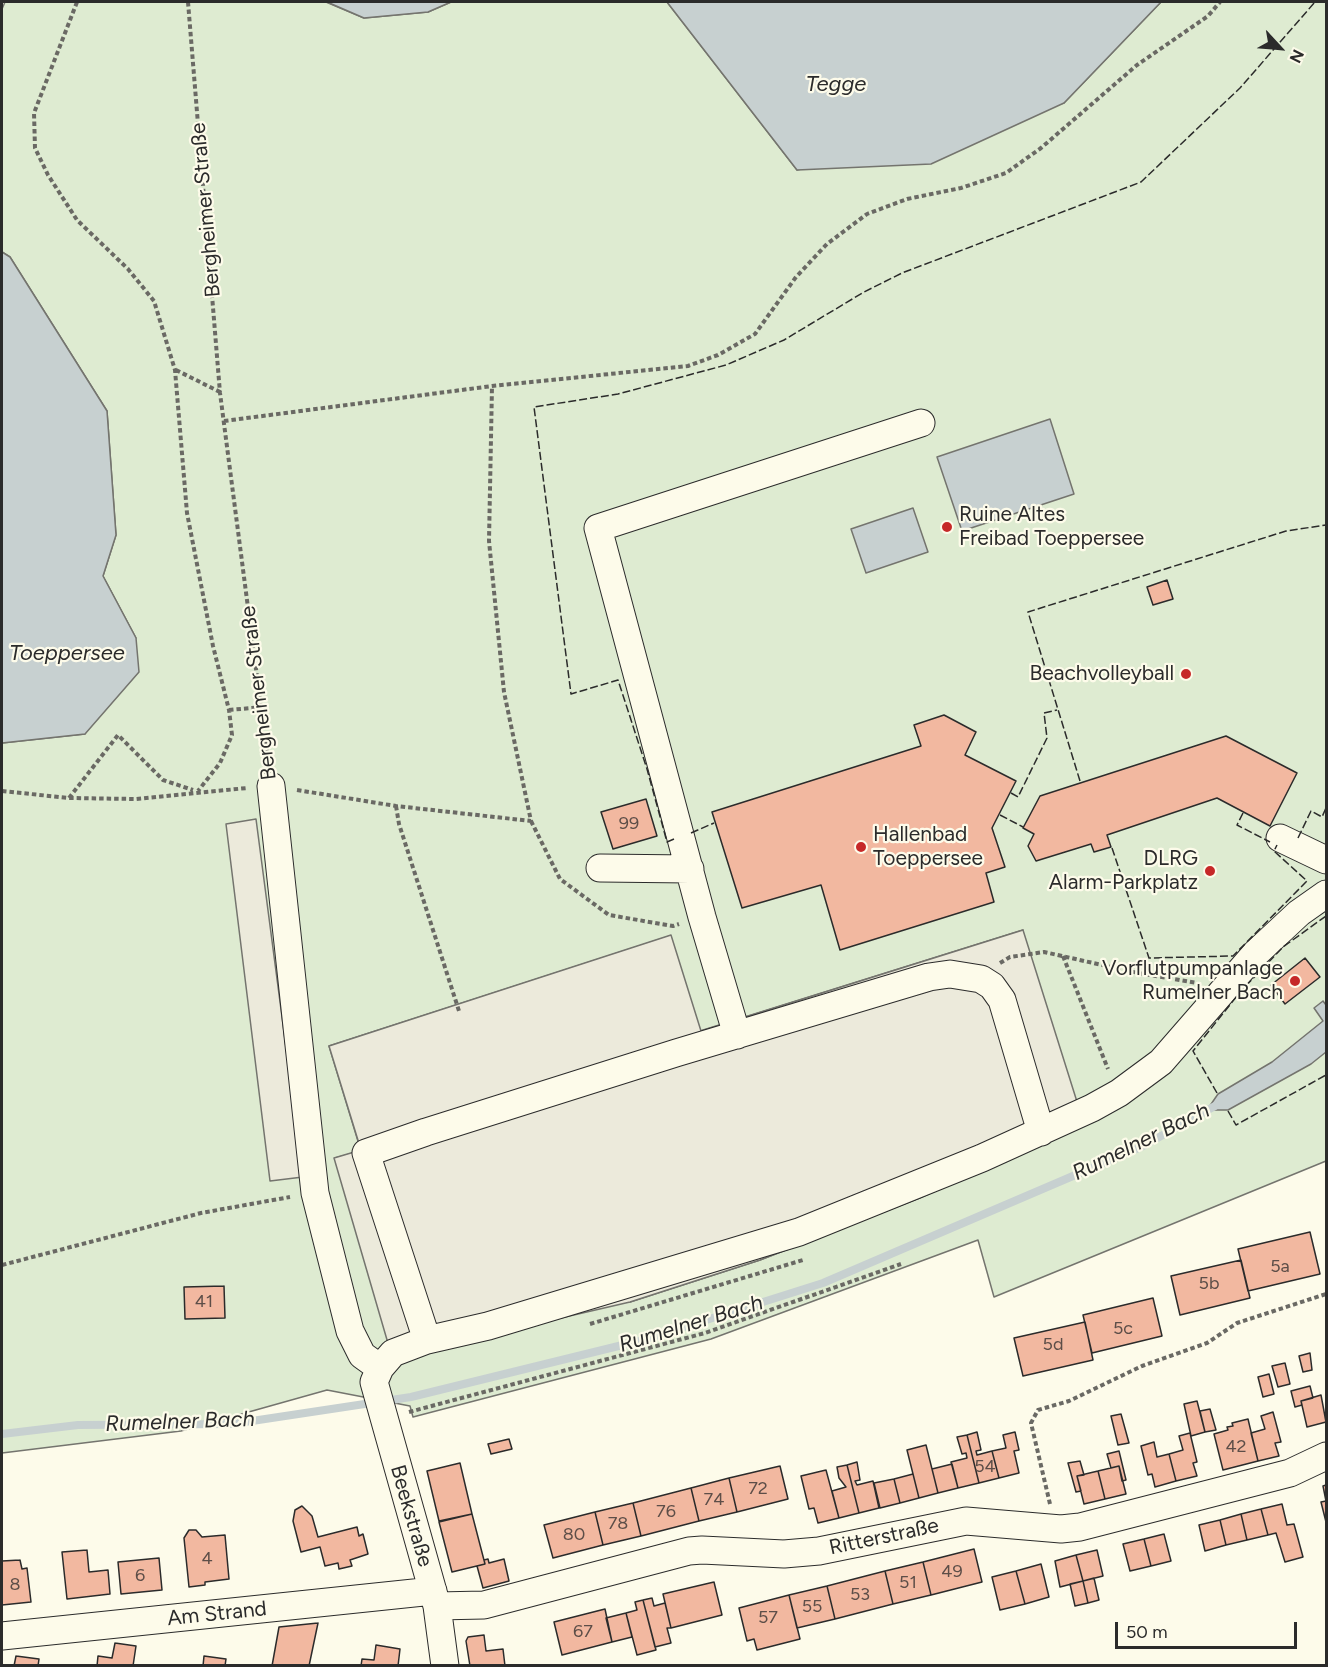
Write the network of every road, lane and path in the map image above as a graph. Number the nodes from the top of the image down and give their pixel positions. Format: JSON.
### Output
{"nodes":[{"id":1,"x":77,"y":2,"type":"edge"},
{"id":2,"x":188,"y":2,"type":"edge"},
{"id":3,"x":1220,"y":2,"type":"edge"},
{"id":4,"x":175,"y":370,"type":"junction"},
{"id":5,"x":492,"y":386,"type":"junction"},
{"id":6,"x":220,"y":393,"type":"junction"},
{"id":7,"x":224,"y":421,"type":"junction"},
{"id":8,"x":921,"y":423,"type":"dead end"},
{"id":9,"x":263,"y":707,"type":"junction"},
{"id":10,"x":229,"y":710,"type":"junction"},
{"id":11,"x":271,"y":786,"type":"junction"},
{"id":12,"x":2,"y":791,"type":"edge"},
{"id":13,"x":197,"y":791,"type":"junction"},
{"id":14,"x":69,"y":798,"type":"junction"},
{"id":15,"x":396,"y":806,"type":"junction"},
{"id":16,"x":1280,"y":838,"type":"dead end"},
{"id":17,"x":1326,"y":860,"type":"edge"},
{"id":18,"x":600,"y":868,"type":"dead end"},
{"id":19,"x":690,"y":869,"type":"junction"},
{"id":20,"x":1326,"y":894,"type":"edge"},
{"id":21,"x":1063,"y":956,"type":"junction"},
{"id":22,"x":981,"y":979,"type":"junction"},
{"id":23,"x":1227,"y":985,"type":"junction"},
{"id":24,"x":459,"y":1011,"type":"dead end"},
{"id":25,"x":737,"y":1035,"type":"junction"},
{"id":26,"x":1119,"y":1093,"type":"junction"},
{"id":27,"x":1041,"y":1132,"type":"junction"},
{"id":28,"x":315,"y":1193,"type":"junction"},
{"id":29,"x":901,"y":1264,"type":"dead end"},
{"id":30,"x":2,"y":1265,"type":"edge"},
{"id":31,"x":1326,"y":1294,"type":"edge"},
{"id":32,"x":427,"y":1340,"type":"junction"},
{"id":33,"x":377,"y":1375,"type":"junction"},
{"id":34,"x":382,"y":1419,"type":"junction"},
{"id":35,"x":1326,"y":1456,"type":"edge"},
{"id":36,"x":1056,"y":1529,"type":"junction"},
{"id":37,"x":435,"y":1598,"type":"junction"},
{"id":38,"x":2,"y":1636,"type":"edge"},
{"id":39,"x":445,"y":1665,"type":"edge"}],
"edges":[{"from":1,"to":4,"type":"path"},
{"from":2,"to":6,"type":"path","name":"Bergheimer Straße"},
{"from":3,"to":5,"type":"path"},
{"from":4,"to":6,"type":"path"},
{"from":4,"to":10,"type":"path"},
{"from":5,"to":7,"type":"path"},
{"from":5,"to":15,"type":"path"},
{"from":6,"to":7,"type":"path","name":"Bergheimer Straße"},
{"from":7,"to":9,"type":"path","name":"Bergheimer Straße"},
{"from":8,"to":19,"type":"street"},
{"from":9,"to":10,"type":"path"},
{"from":9,"to":11,"type":"path","name":"Bergheimer Straße"},
{"from":10,"to":13,"type":"path"},
{"from":11,"to":13,"type":"path"},
{"from":11,"to":15,"type":"path"},
{"from":11,"to":28,"type":"street","name":"Bergheimer Straße"},
{"from":12,"to":14,"type":"path"},
{"from":13,"to":14,"type":"path"},
{"from":13,"to":14,"type":"path"},
{"from":15,"to":24,"type":"path"},
{"from":16,"to":17,"type":"street"},
{"from":18,"to":19,"type":"street"},
{"from":19,"to":25,"type":"street"},
{"from":20,"to":23,"type":"street"},
{"from":21,"to":22,"type":"path"},
{"from":21,"to":23,"type":"path"},
{"from":21,"to":26,"type":"path"},
{"from":22,"to":25,"type":"street"},
{"from":22,"to":27,"type":"street"},
{"from":23,"to":26,"type":"street"},
{"from":25,"to":32,"type":"street"},
{"from":26,"to":27,"type":"street"},
{"from":27,"to":32,"type":"street"},
{"from":28,"to":30,"type":"path"},
{"from":28,"to":33,"type":"street","name":"Bergheimer Straße"},
{"from":29,"to":34,"type":"path"},
{"from":31,"to":36,"type":"path"},
{"from":32,"to":33,"type":"street"},
{"from":33,"to":34,"type":"street","name":"Beekstraße"},
{"from":34,"to":37,"type":"street","name":"Beekstraße"},
{"from":35,"to":36,"type":"street","name":"Ritterstraße"},
{"from":36,"to":37,"type":"street","name":"Ritterstraße"},
{"from":37,"to":38,"type":"street","name":"Am Strand"},
{"from":37,"to":39,"type":"street","name":"Beekstraße"}]}
